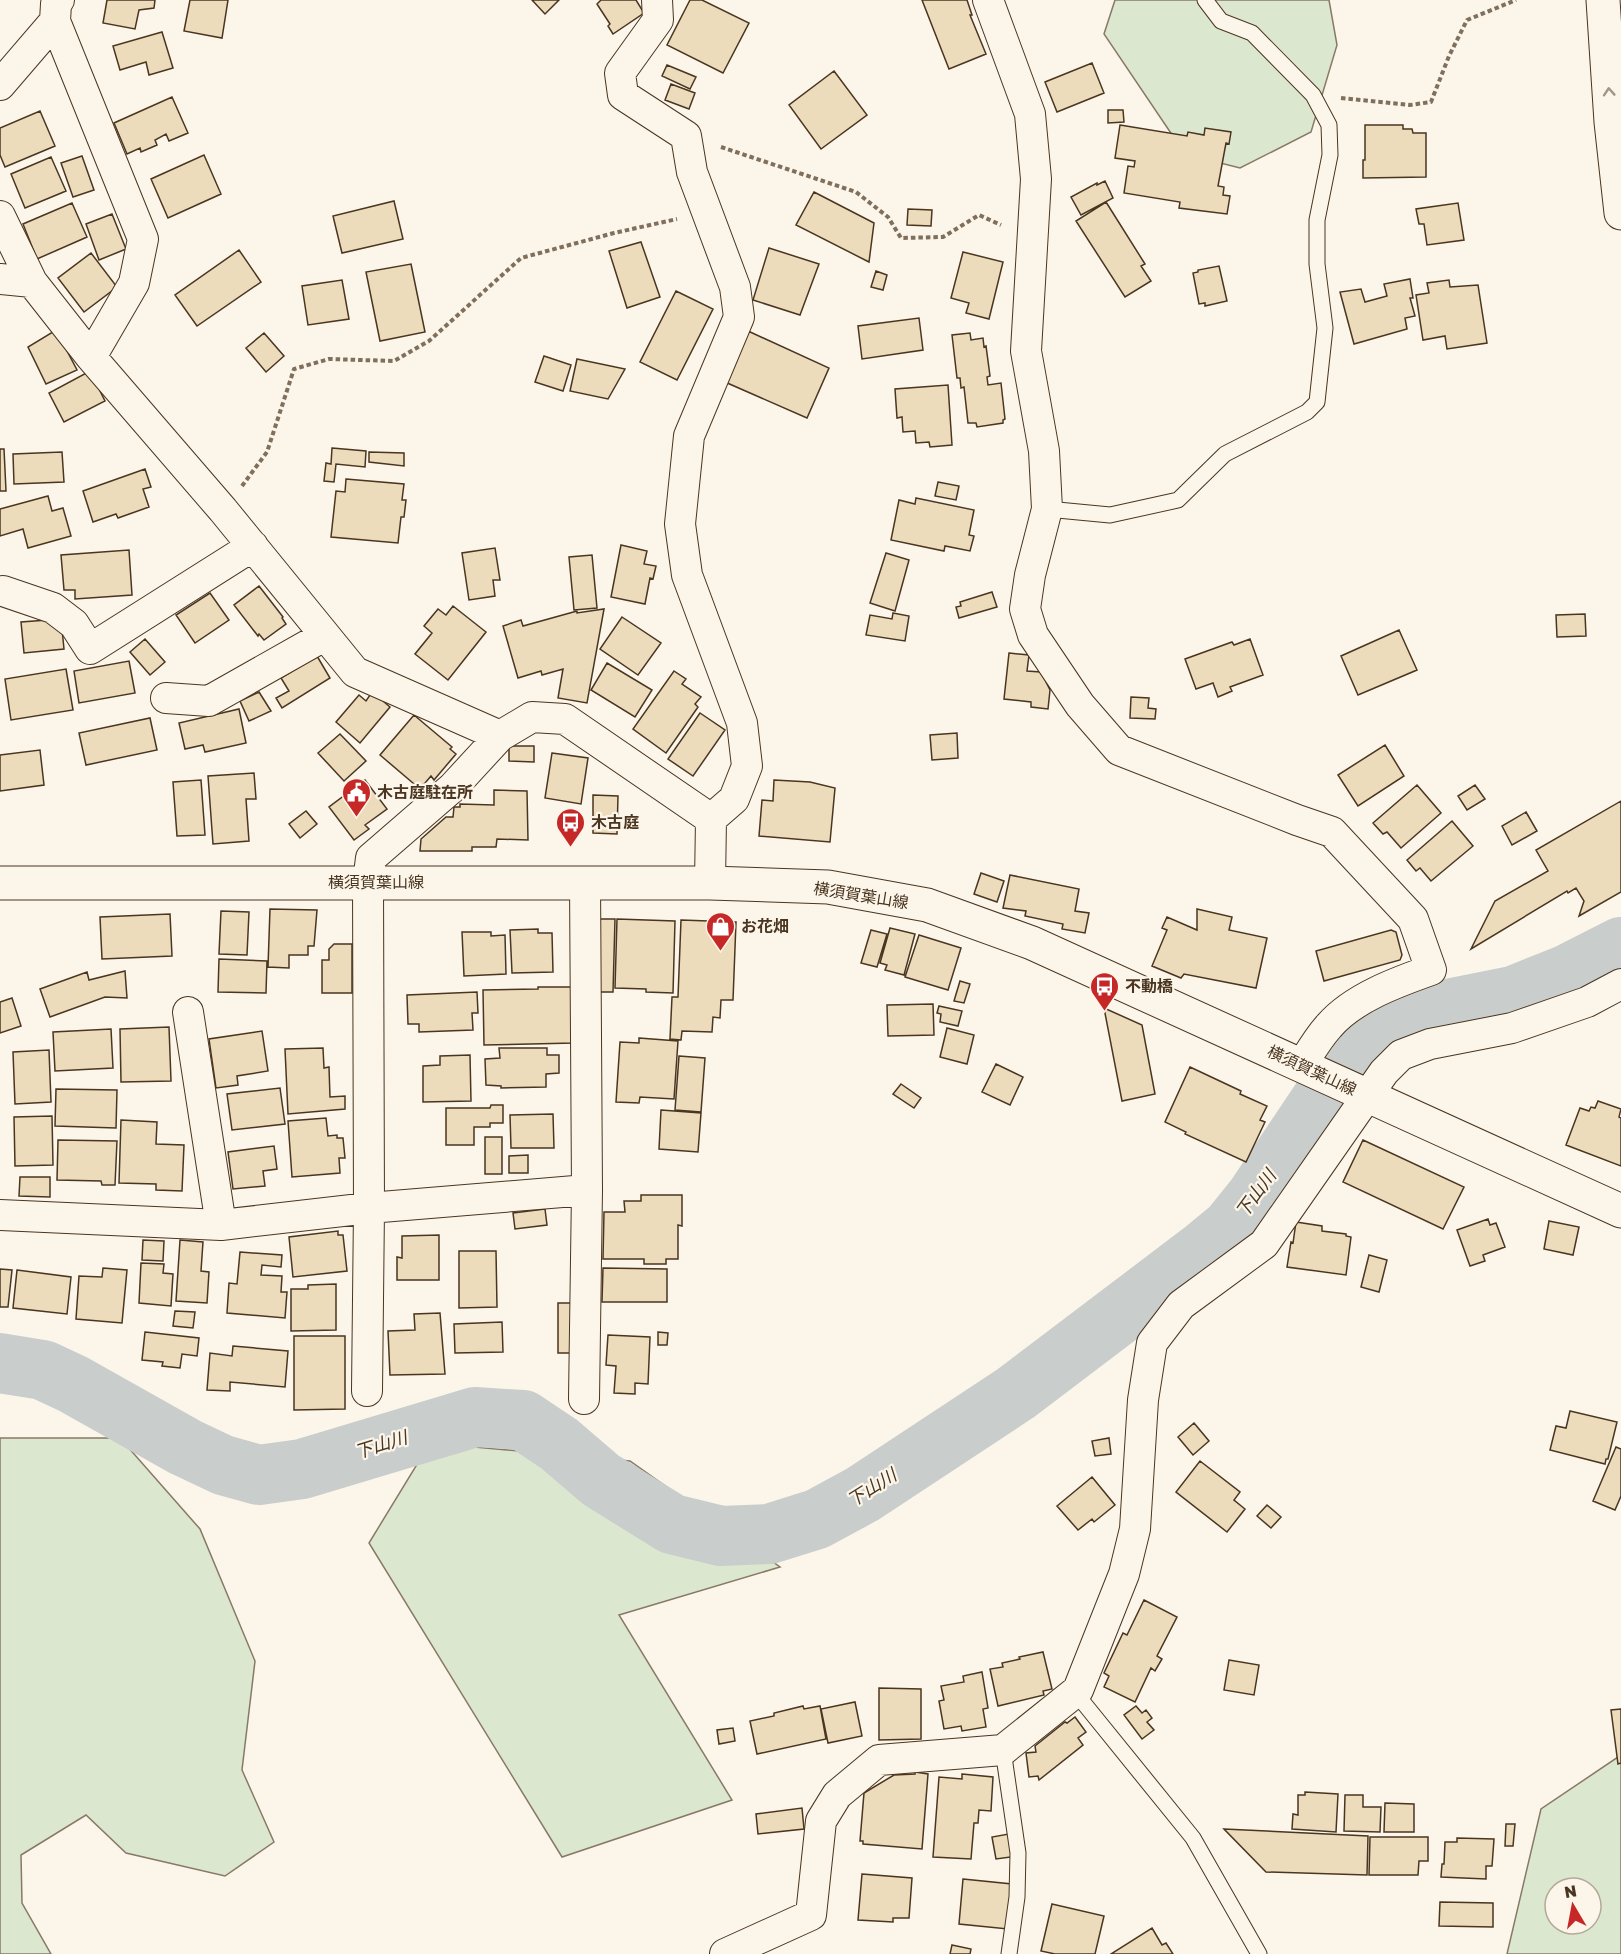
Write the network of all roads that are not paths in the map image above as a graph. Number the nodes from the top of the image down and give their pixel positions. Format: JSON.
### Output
{"nodes":[{"id":1,"x":657,"y":0,"type":"edge"},
{"id":2,"x":988,"y":0,"type":"edge"},
{"id":3,"x":1205,"y":0,"type":"edge"},
{"id":4,"x":1603,"y":0,"type":"edge"},
{"id":5,"x":57,"y":11,"type":"edge"},
{"id":6,"x":0,"y":85,"type":"edge"},
{"id":7,"x":1621,"y":213,"type":"edge"},
{"id":8,"x":0,"y":216,"type":"edge"},
{"id":9,"x":0,"y":279,"type":"edge"},
{"id":10,"x":32,"y":282,"type":"junction"},
{"id":11,"x":91,"y":357,"type":"junction"},
{"id":12,"x":1047,"y":509,"type":"junction"},
{"id":13,"x":253,"y":546,"type":"junction"},
{"id":14,"x":3,"y":591,"type":"dead end"},
{"id":15,"x":324,"y":636,"type":"junction"},
{"id":16,"x":165,"y":698,"type":"dead end"},
{"id":17,"x":500,"y":736,"type":"junction"},
{"id":18,"x":711,"y":819,"type":"junction"},
{"id":19,"x":368,"y":882,"type":"junction"},
{"id":20,"x":585,"y":882,"type":"junction"},
{"id":21,"x":0,"y":883,"type":"edge"},
{"id":22,"x":710,"y":883,"type":"junction"},
{"id":23,"x":1621,"y":984,"type":"edge"},
{"id":24,"x":188,"y":1012,"type":"dead end"},
{"id":25,"x":1306,"y":1067,"type":"junction"},
{"id":26,"x":1359,"y":1092,"type":"junction"},
{"id":27,"x":586,"y":1190,"type":"junction"},
{"id":28,"x":369,"y":1208,"type":"junction"},
{"id":29,"x":1621,"y":1211,"type":"edge"},
{"id":30,"x":0,"y":1215,"type":"edge"},
{"id":31,"x":221,"y":1225,"type":"junction"},
{"id":32,"x":367,"y":1391,"type":"dead end"},
{"id":33,"x":584,"y":1399,"type":"dead end"},
{"id":34,"x":1078,"y":1690,"type":"junction"},
{"id":35,"x":1004,"y":1750,"type":"junction"},
{"id":36,"x":725,"y":1954,"type":"edge"},
{"id":37,"x":1009,"y":1954,"type":"edge"},
{"id":38,"x":1259,"y":1954,"type":"edge"}],
"edges":[{"from":1,"to":18,"type":"street"},
{"from":2,"to":12,"type":"street"},
{"from":3,"to":12,"type":"lane"},
{"from":7,"to":4,"type":"main road","one_way":true},
{"from":5,"to":6,"type":"street"},
{"from":5,"to":11,"type":"street"},
{"from":8,"to":10,"type":"street"},
{"from":9,"to":10,"type":"street"},
{"from":10,"to":11,"type":"street"},
{"from":11,"to":13,"type":"street"},
{"from":12,"to":25,"type":"street"},
{"from":13,"to":14,"type":"street"},
{"from":13,"to":15,"type":"street"},
{"from":15,"to":16,"type":"street"},
{"from":15,"to":17,"type":"street"},
{"from":17,"to":18,"type":"street"},
{"from":17,"to":19,"type":"street"},
{"from":18,"to":22,"type":"street"},
{"from":19,"to":20,"type":"main road","name":"横須賀葉山線"},
{"from":19,"to":21,"type":"main road","name":"横須賀葉山線"},
{"from":19,"to":28,"type":"street"},
{"from":20,"to":22,"type":"main road","name":"横須賀葉山線"},
{"from":20,"to":27,"type":"street"},
{"from":22,"to":25,"type":"main road","name":"横須賀葉山線"},
{"from":23,"to":26,"type":"street"},
{"from":24,"to":31,"type":"street"},
{"from":25,"to":26,"type":"main road","name":"横須賀葉山線"},
{"from":26,"to":29,"type":"main road","name":"横須賀葉山線"},
{"from":26,"to":34,"type":"street"},
{"from":27,"to":28,"type":"street"},
{"from":27,"to":33,"type":"street"},
{"from":28,"to":31,"type":"street"},
{"from":28,"to":32,"type":"street"},
{"from":30,"to":31,"type":"street"},
{"from":34,"to":35,"type":"street"},
{"from":34,"to":38,"type":"lane"},
{"from":35,"to":36,"type":"street"},
{"from":35,"to":37,"type":"lane"}]}
